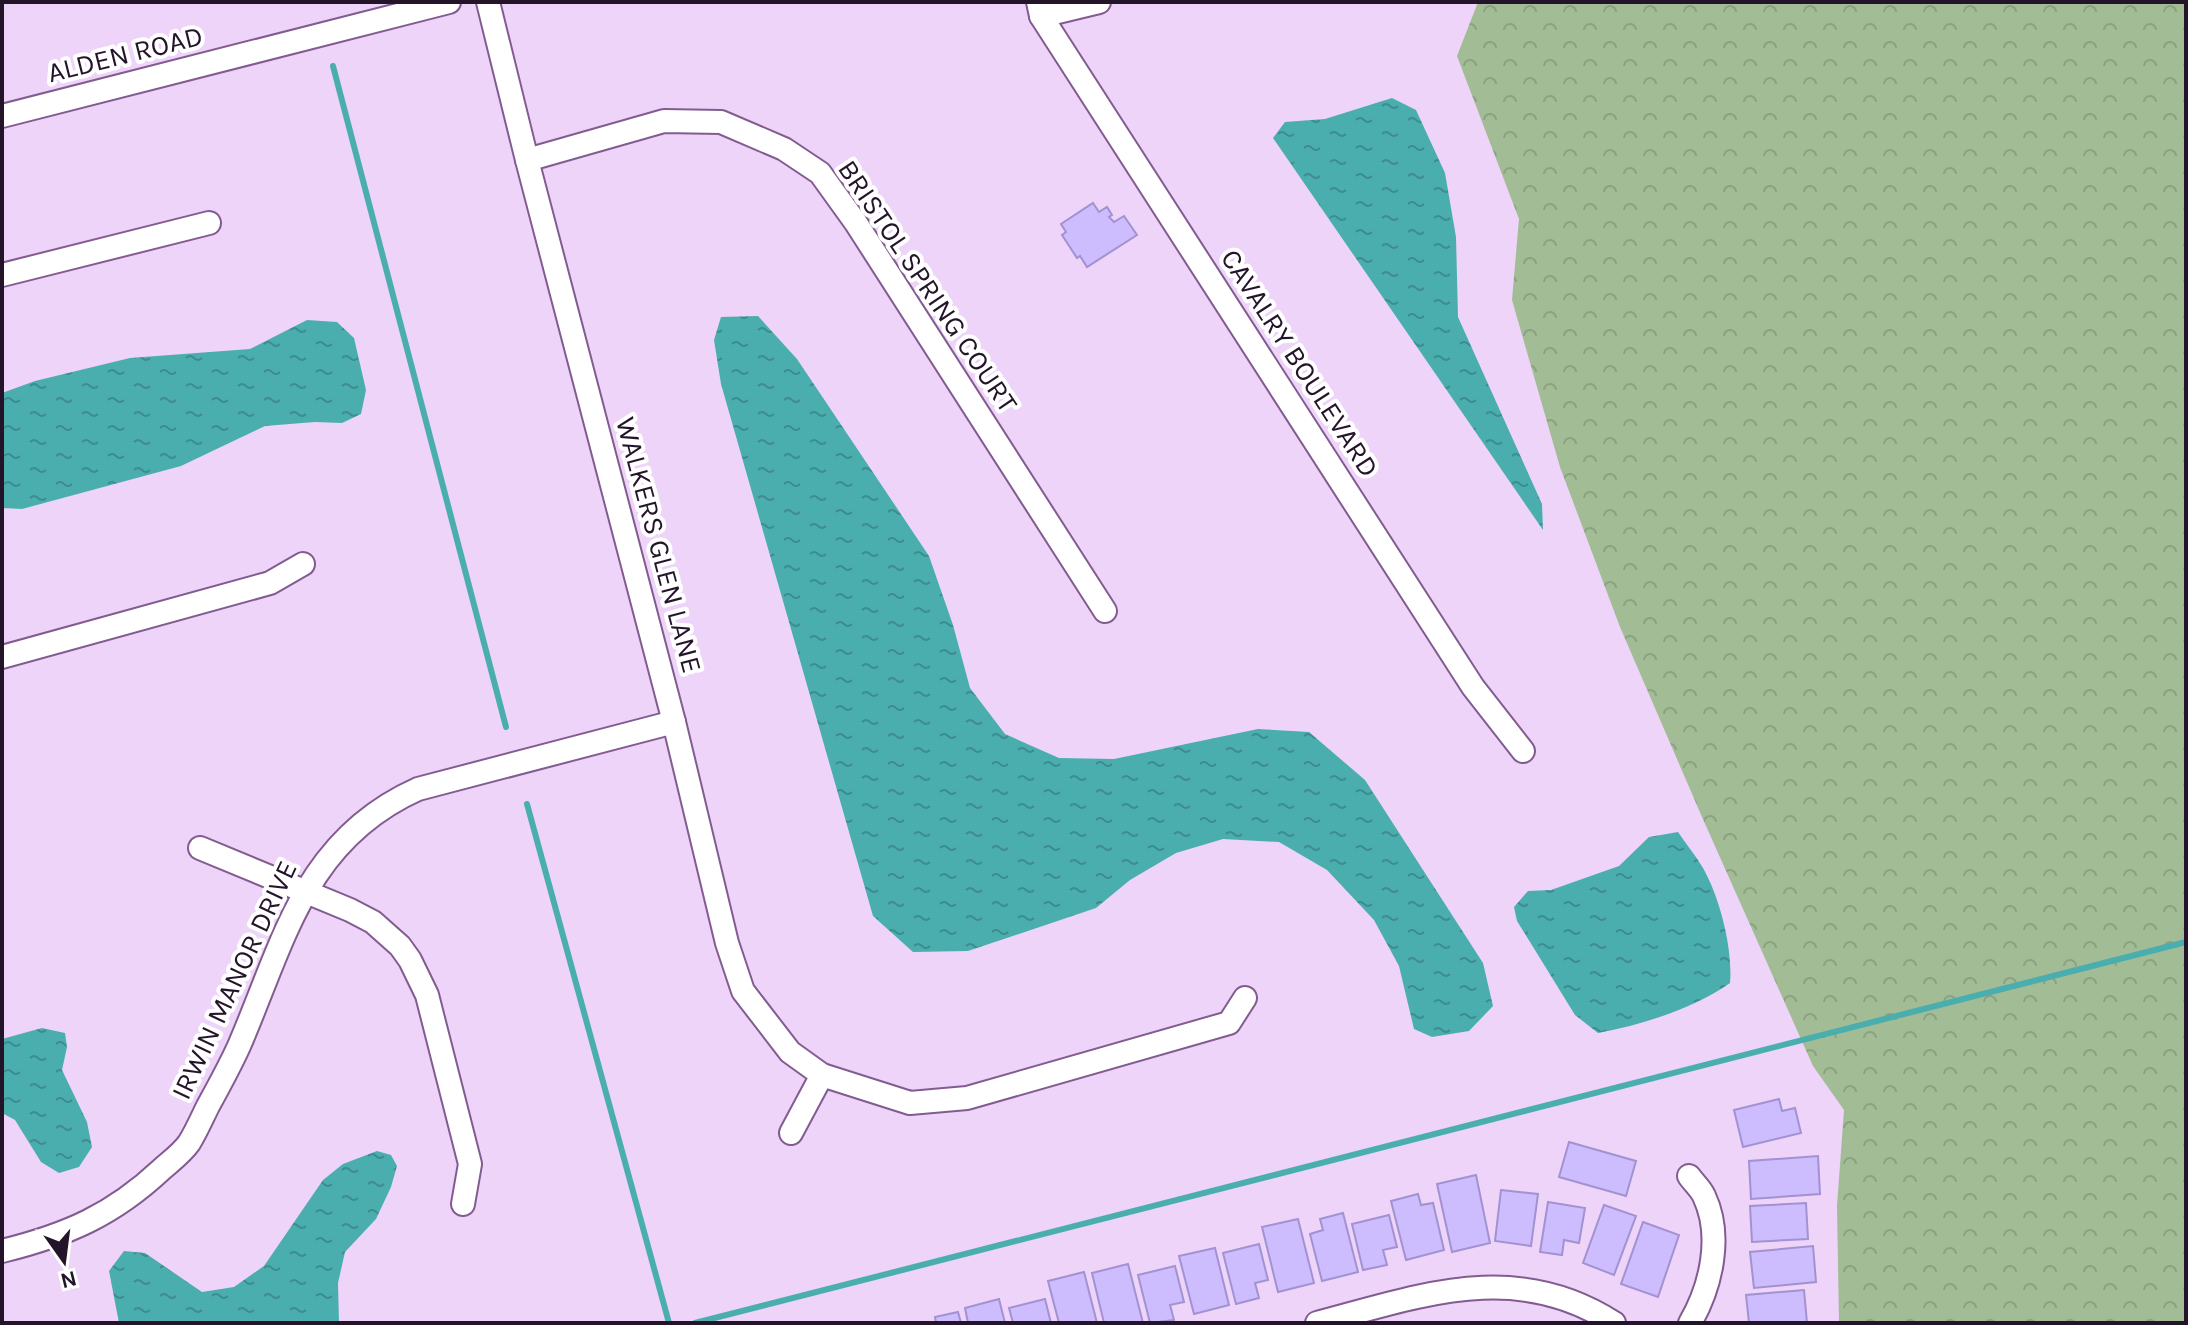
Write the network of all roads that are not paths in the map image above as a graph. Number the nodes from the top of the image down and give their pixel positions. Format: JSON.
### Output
{"nodes":[{"id":1,"x":449,"y":2,"type":"edge"},
{"id":2,"x":488,"y":2,"type":"edge"},
{"id":3,"x":1099,"y":2,"type":"edge"},
{"id":4,"x":1040,"y":9,"type":"edge"},
{"id":5,"x":2,"y":116,"type":"edge"},
{"id":6,"x":527,"y":160,"type":"junction"},
{"id":7,"x":209,"y":223,"type":"dead end"},
{"id":8,"x":2,"y":275,"type":"edge"},
{"id":9,"x":303,"y":564,"type":"dead end"},
{"id":10,"x":1105,"y":611,"type":"dead end"},
{"id":11,"x":2,"y":657,"type":"edge"},
{"id":12,"x":674,"y":722,"type":"junction"},
{"id":13,"x":1523,"y":751,"type":"dead end"},
{"id":14,"x":200,"y":848,"type":"dead end"},
{"id":15,"x":304,"y":891,"type":"junction"},
{"id":16,"x":1245,"y":998,"type":"dead end"},
{"id":17,"x":822,"y":1075,"type":"junction"},
{"id":18,"x":791,"y":1133,"type":"dead end"},
{"id":19,"x":1689,"y":1176,"type":"dead end"},
{"id":20,"x":463,"y":1204,"type":"dead end"},
{"id":21,"x":2,"y":1251,"type":"edge"},
{"id":22,"x":1317,"y":1323,"type":"edge"},
{"id":23,"x":1614,"y":1323,"type":"edge"},
{"id":24,"x":1690,"y":1323,"type":"edge"}],
"edges":[{"from":1,"to":5,"type":"street","name":"ALDEN ROAD"},
{"from":2,"to":6,"type":"street","name":"WALKERS GLEN LANE"},
{"from":3,"to":4,"type":"street"},
{"from":4,"to":13,"type":"street","name":"CAVALRY BOULEVARD"},
{"from":6,"to":10,"type":"street","name":"BRISTOL SPRING COURT"},
{"from":6,"to":12,"type":"street","name":"WALKERS GLEN LANE"},
{"from":7,"to":8,"type":"street"},
{"from":9,"to":11,"type":"street"},
{"from":12,"to":15,"type":"street","name":"IRWIN MANOR DRIVE"},
{"from":12,"to":17,"type":"street","name":"WALKERS GLEN LANE"},
{"from":14,"to":15,"type":"street"},
{"from":15,"to":20,"type":"street"},
{"from":15,"to":21,"type":"street","name":"IRWIN MANOR DRIVE"},
{"from":16,"to":17,"type":"street","name":"WALKERS GLEN LANE"},
{"from":17,"to":18,"type":"street"},
{"from":19,"to":24,"type":"street"},
{"from":22,"to":23,"type":"street"}]}
